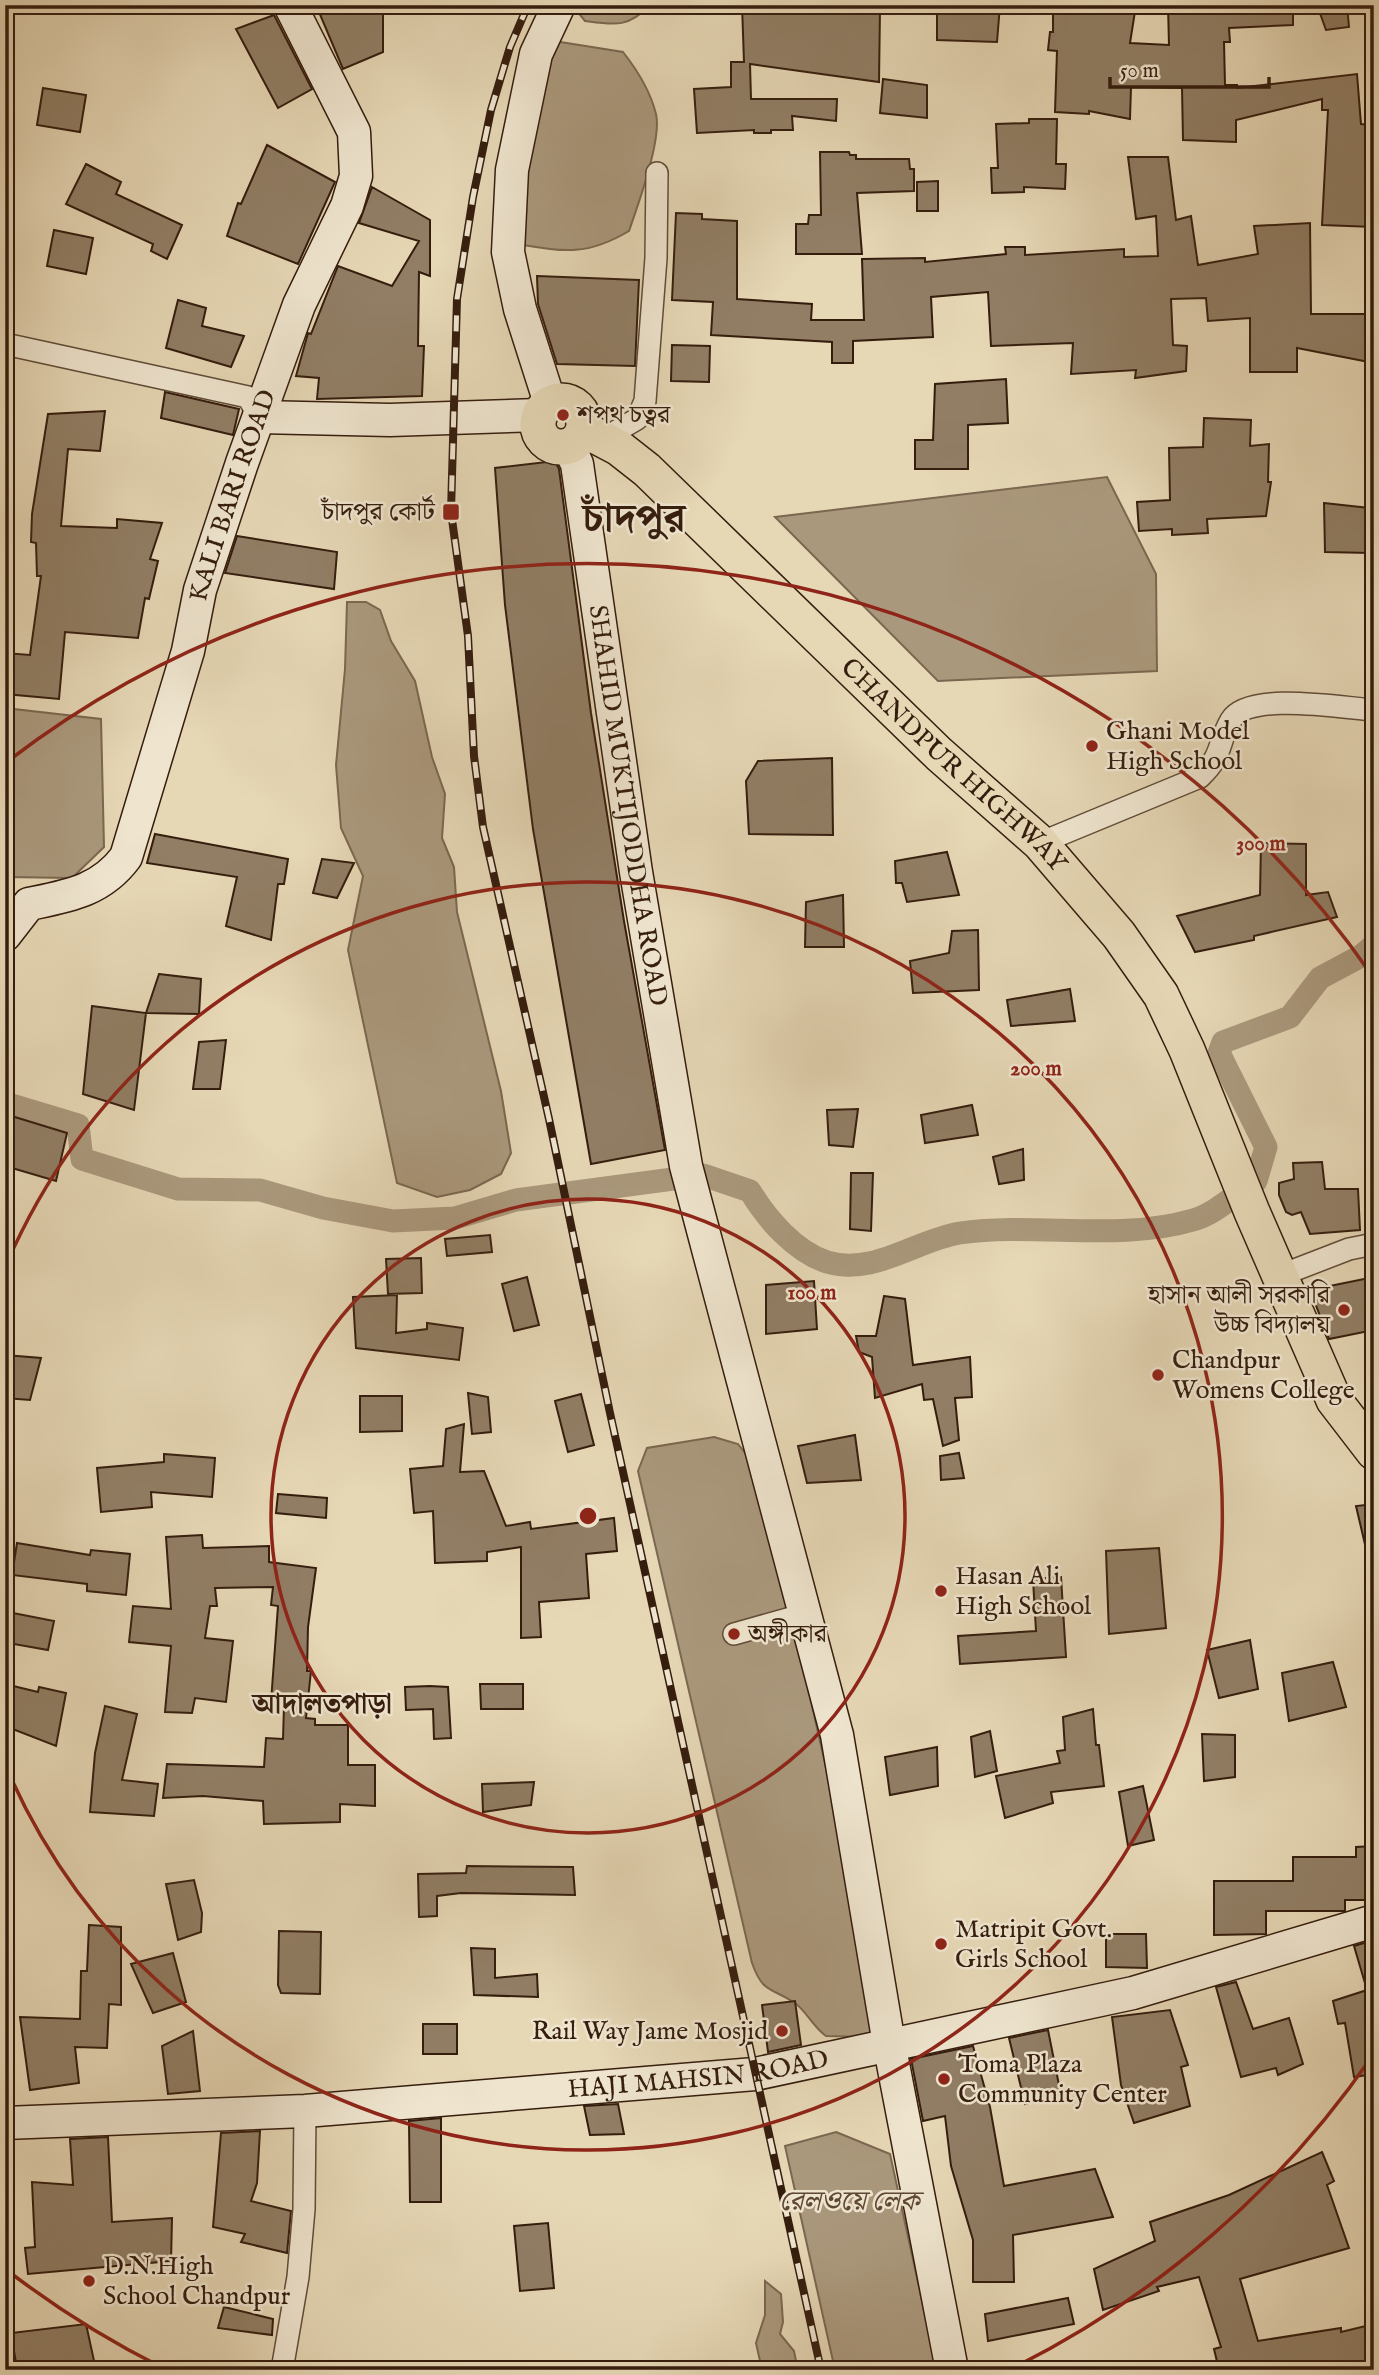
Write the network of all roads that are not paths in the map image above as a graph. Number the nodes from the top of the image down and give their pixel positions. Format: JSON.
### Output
{"nodes":[{"id":1,"x":290,"y":5,"type":"edge"},
{"id":2,"x":559,"y":5,"type":"edge"},
{"id":3,"x":657,"y":173,"type":"dead end"},
{"id":4,"x":5,"y":344,"type":"edge"},
{"id":5,"x":545,"y":409,"type":"junction"},
{"id":6,"x":259,"y":417,"type":"junction"},
{"id":7,"x":591,"y":447,"type":"junction"},
{"id":8,"x":1374,"y":710,"type":"edge"},
{"id":9,"x":1040,"y":843,"type":"junction"},
{"id":10,"x":5,"y":935,"type":"edge"},
{"id":11,"x":1374,"y":1244,"type":"edge"},
{"id":12,"x":1279,"y":1276,"type":"junction"},
{"id":13,"x":1374,"y":1452,"type":"edge"},
{"id":14,"x":804,"y":1614,"type":"junction"},
{"id":15,"x":734,"y":1634,"type":"dead end"},
{"id":16,"x":1374,"y":1921,"type":"edge"},
{"id":17,"x":889,"y":2047,"type":"junction"},
{"id":18,"x":305,"y":2111,"type":"junction"},
{"id":19,"x":5,"y":2123,"type":"edge"},
{"id":20,"x":282,"y":2370,"type":"edge"},
{"id":21,"x":952,"y":2370,"type":"edge"}],
"edges":[{"from":1,"to":6,"type":"main road","name":"KALI BARI ROAD"},
{"from":2,"to":5,"type":"main road"},
{"from":3,"to":7,"type":"street"},
{"from":4,"to":6,"type":"street"},
{"from":5,"to":6,"type":"main road"},
{"from":5,"to":7,"type":"main road","name":"CHANDPUR HIGHWAY"},
{"from":6,"to":10,"type":"main road","name":"KALI BARI ROAD"},
{"from":7,"to":9,"type":"main road","name":"CHANDPUR HIGHWAY"},
{"from":7,"to":14,"type":"main road","name":"SHAHID MUKTIJODDHA ROAD"},
{"from":8,"to":9,"type":"street"},
{"from":9,"to":12,"type":"main road","name":"CHANDPUR HIGHWAY"},
{"from":11,"to":12,"type":"street"},
{"from":12,"to":13,"type":"main road","name":"CHANDPUR HIGHWAY"},
{"from":14,"to":15,"type":"street"},
{"from":14,"to":17,"type":"main road","name":"SHAHID MUKTIJODDHA ROAD"},
{"from":16,"to":17,"type":"main road","name":"HAJI MAHSIN ROAD"},
{"from":17,"to":18,"type":"main road","name":"HAJI MAHSIN ROAD"},
{"from":17,"to":21,"type":"main road","name":"SHAHID MUKTIJODDHA ROAD"},
{"from":18,"to":19,"type":"main road","name":"HAJI MAHSIN ROAD"},
{"from":18,"to":20,"type":"street"}]}
